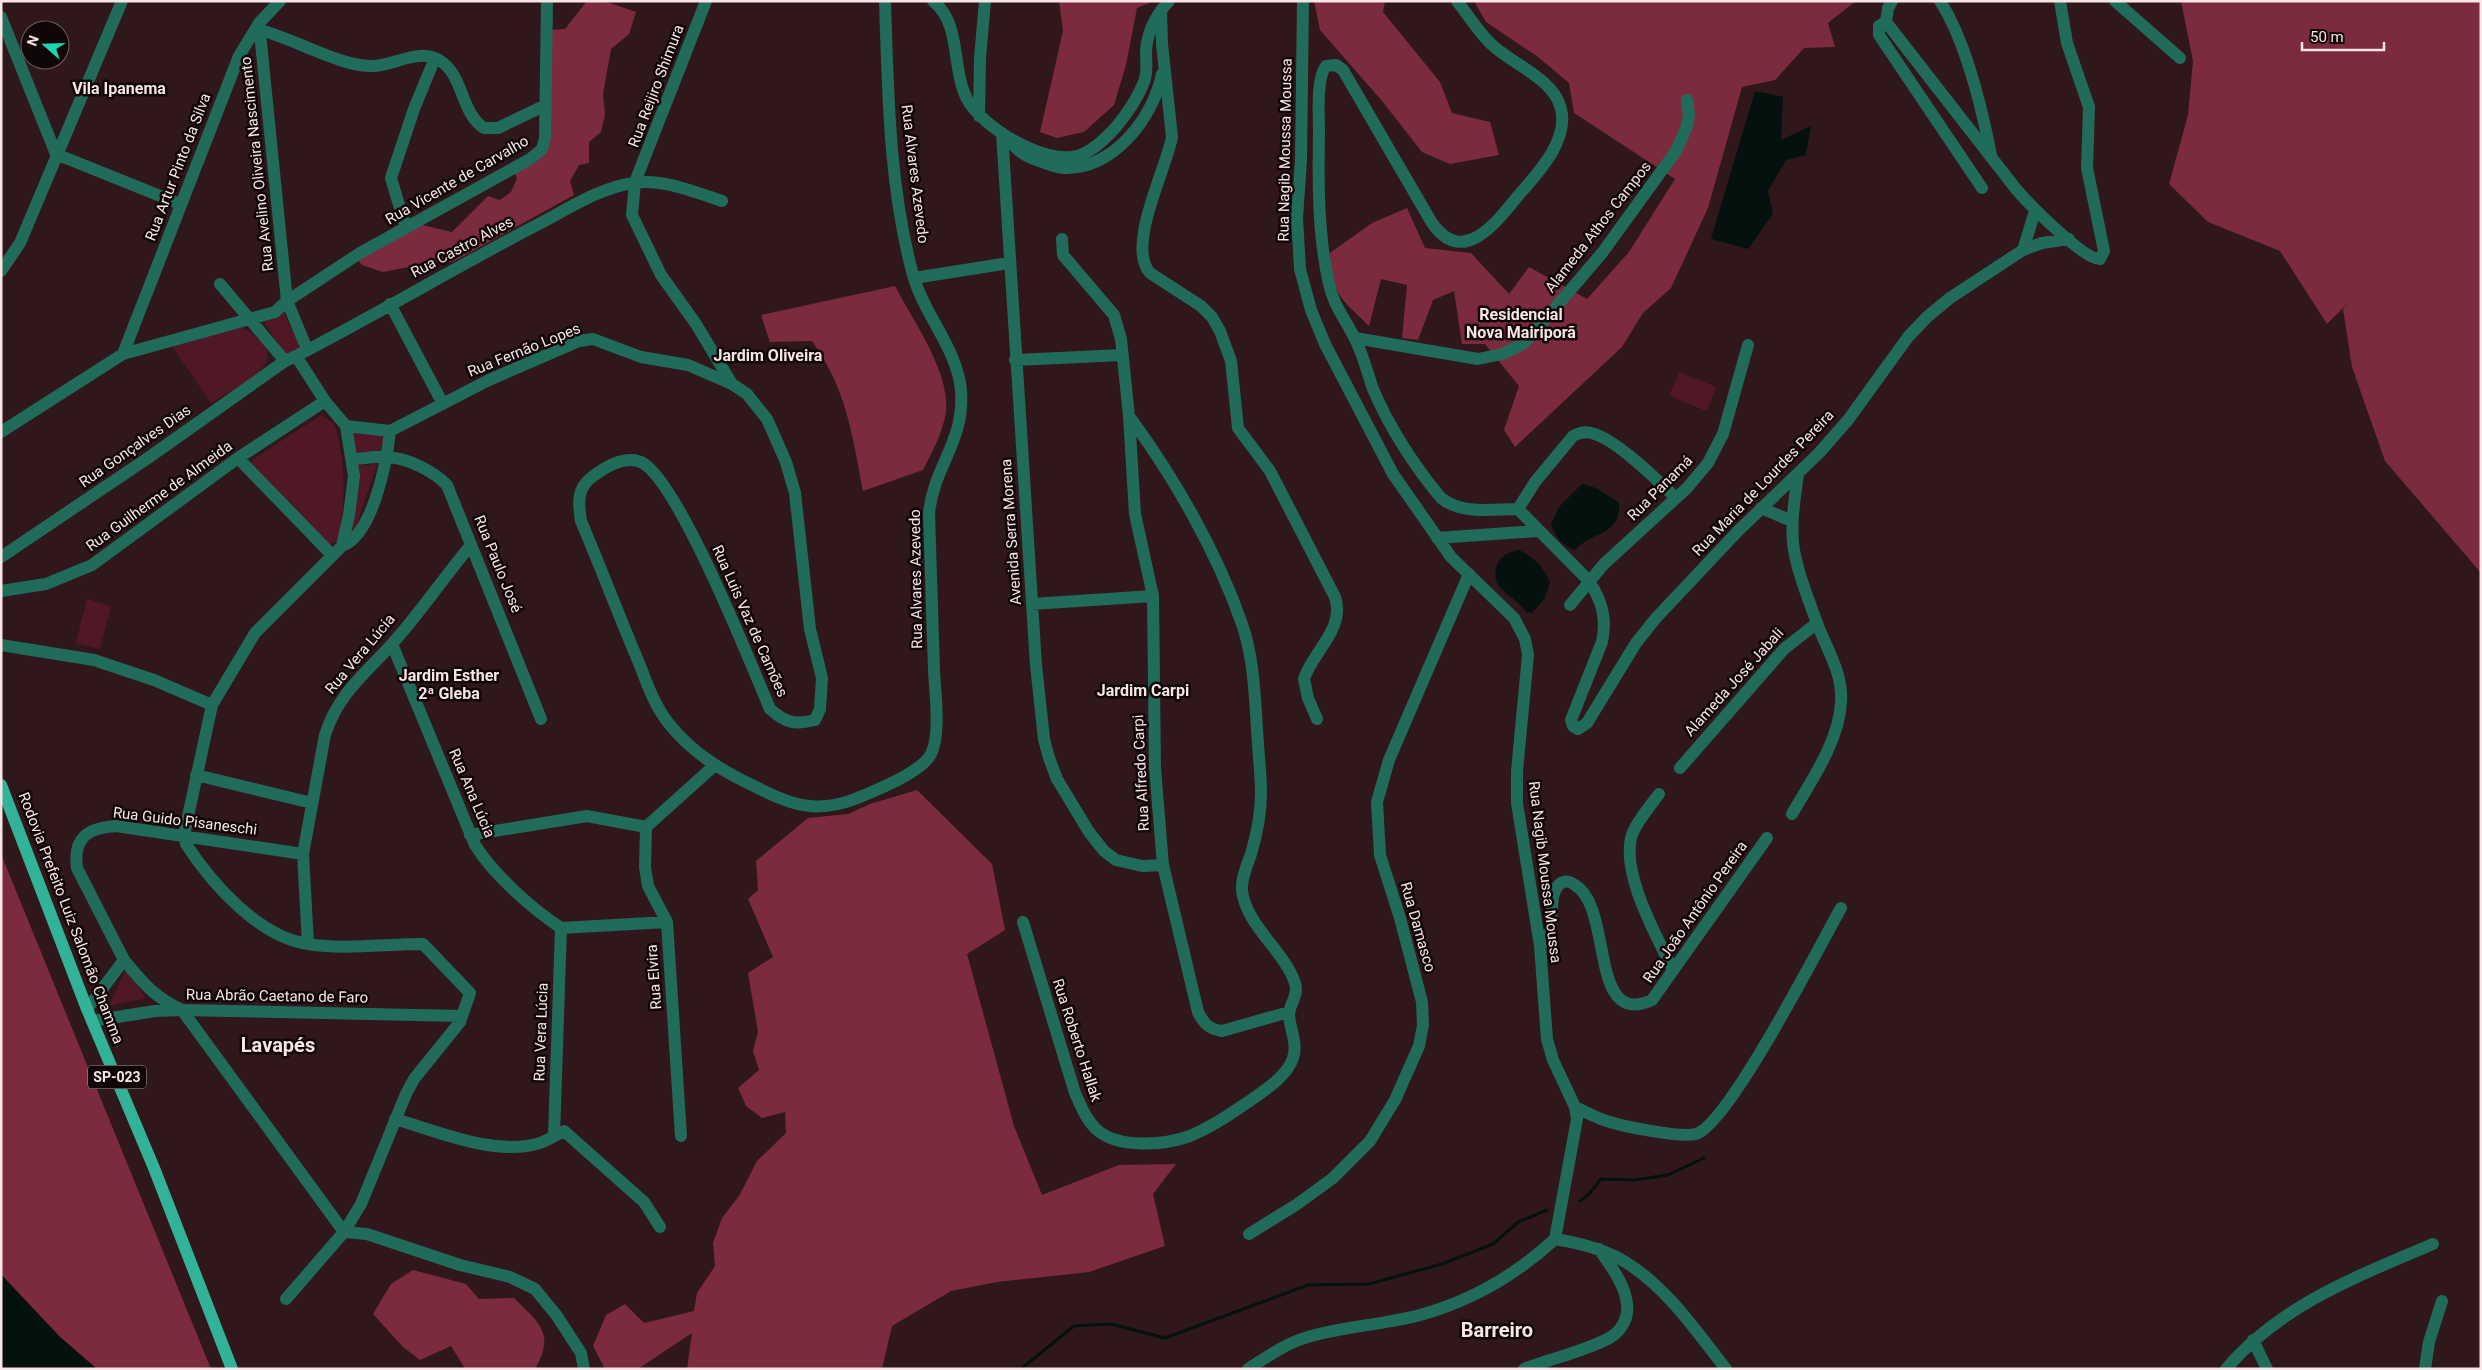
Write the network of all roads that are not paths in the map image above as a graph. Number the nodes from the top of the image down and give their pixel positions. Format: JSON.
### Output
{"nodes":[{"id":1,"x":122,"y":1,"type":"edge"},
{"id":2,"x":280,"y":1,"type":"edge"},
{"id":3,"x":547,"y":1,"type":"edge"},
{"id":4,"x":706,"y":1,"type":"edge"},
{"id":5,"x":885,"y":1,"type":"edge"},
{"id":6,"x":933,"y":1,"type":"edge"},
{"id":7,"x":985,"y":1,"type":"edge"},
{"id":8,"x":1303,"y":1,"type":"edge"},
{"id":9,"x":1457,"y":1,"type":"edge"},
{"id":10,"x":1892,"y":1,"type":"edge"},
{"id":11,"x":1940,"y":1,"type":"edge"},
{"id":12,"x":2060,"y":1,"type":"edge"},
{"id":13,"x":2115,"y":1,"type":"edge"},
{"id":14,"x":1165,"y":6,"type":"edge"},
{"id":15,"x":1,"y":16,"type":"edge"},
{"id":16,"x":1886,"y":22,"type":"junction"},
{"id":17,"x":260,"y":26,"type":"junction"},
{"id":18,"x":435,"y":58,"type":"junction"},
{"id":19,"x":2180,"y":58,"type":"dead end"},
{"id":20,"x":1165,"y":64,"type":"junction"},
{"id":21,"x":1687,"y":100,"type":"dead end"},
{"id":22,"x":546,"y":105,"type":"junction"},
{"id":23,"x":979,"y":116,"type":"junction"},
{"id":24,"x":1003,"y":133,"type":"junction"},
{"id":25,"x":56,"y":154,"type":"junction"},
{"id":26,"x":1992,"y":158,"type":"junction"},
{"id":27,"x":635,"y":182,"type":"junction"},
{"id":28,"x":1982,"y":188,"type":"dead end"},
{"id":29,"x":722,"y":201,"type":"dead end"},
{"id":30,"x":180,"y":204,"type":"junction"},
{"id":31,"x":2035,"y":211,"type":"junction"},
{"id":32,"x":406,"y":228,"type":"junction"},
{"id":33,"x":1062,"y":239,"type":"dead end"},
{"id":34,"x":2069,"y":239,"type":"junction"},
{"id":35,"x":2023,"y":250,"type":"junction"},
{"id":36,"x":1009,"y":263,"type":"junction"},
{"id":37,"x":1,"y":271,"type":"edge"},
{"id":38,"x":914,"y":278,"type":"junction"},
{"id":39,"x":220,"y":284,"type":"dead end"},
{"id":40,"x":287,"y":301,"type":"junction"},
{"id":41,"x":390,"y":304,"type":"junction"},
{"id":42,"x":249,"y":320,"type":"junction"},
{"id":43,"x":1355,"y":338,"type":"junction"},
{"id":44,"x":1748,"y":345,"type":"dead end"},
{"id":45,"x":307,"y":349,"type":"junction"},
{"id":46,"x":123,"y":354,"type":"junction"},
{"id":47,"x":1122,"y":355,"type":"junction"},
{"id":48,"x":290,"y":359,"type":"junction"},
{"id":49,"x":1015,"y":360,"type":"junction"},
{"id":50,"x":732,"y":384,"type":"junction"},
{"id":51,"x":325,"y":401,"type":"junction"},
{"id":52,"x":443,"y":404,"type":"junction"},
{"id":53,"x":1129,"y":416,"type":"junction"},
{"id":54,"x":346,"y":426,"type":"junction"},
{"id":55,"x":390,"y":431,"type":"junction"},
{"id":56,"x":1,"y":432,"type":"edge"},
{"id":57,"x":387,"y":457,"type":"junction"},
{"id":58,"x":238,"y":458,"type":"junction"},
{"id":59,"x":351,"y":459,"type":"junction"},
{"id":60,"x":1798,"y":474,"type":"junction"},
{"id":61,"x":1676,"y":498,"type":"junction"},
{"id":62,"x":1761,"y":508,"type":"junction"},
{"id":63,"x":1518,"y":509,"type":"junction"},
{"id":64,"x":1792,"y":521,"type":"junction"},
{"id":65,"x":1537,"y":531,"type":"junction"},
{"id":66,"x":1437,"y":538,"type":"junction"},
{"id":67,"x":471,"y":544,"type":"junction"},
{"id":68,"x":342,"y":546,"type":"junction"},
{"id":69,"x":332,"y":555,"type":"junction"},
{"id":70,"x":1,"y":556,"type":"edge"},
{"id":71,"x":1469,"y":574,"type":"junction"},
{"id":72,"x":1589,"y":581,"type":"junction"},
{"id":73,"x":1,"y":591,"type":"edge"},
{"id":74,"x":1153,"y":596,"type":"junction"},
{"id":75,"x":1032,"y":604,"type":"junction"},
{"id":76,"x":1570,"y":605,"type":"dead end"},
{"id":77,"x":1817,"y":623,"type":"junction"},
{"id":78,"x":392,"y":644,"type":"junction"},
{"id":79,"x":1,"y":645,"type":"edge"},
{"id":80,"x":212,"y":704,"type":"junction"},
{"id":81,"x":541,"y":718,"type":"dead end"},
{"id":82,"x":1317,"y":719,"type":"dead end"},
{"id":83,"x":715,"y":765,"type":"junction"},
{"id":84,"x":1680,"y":768,"type":"dead end"},
{"id":85,"x":196,"y":774,"type":"junction"},
{"id":86,"x":1,"y":785,"type":"edge"},
{"id":87,"x":1659,"y":794,"type":"dead end"},
{"id":88,"x":312,"y":803,"type":"junction"},
{"id":89,"x":1792,"y":814,"type":"dead end"},
{"id":90,"x":646,"y":827,"type":"junction"},
{"id":91,"x":184,"y":835,"type":"junction"},
{"id":92,"x":470,"y":835,"type":"junction"},
{"id":93,"x":1767,"y":838,"type":"dead end"},
{"id":94,"x":303,"y":854,"type":"junction"},
{"id":95,"x":1163,"y":865,"type":"junction"},
{"id":96,"x":1841,"y":908,"type":"dead end"},
{"id":97,"x":666,"y":922,"type":"junction"},
{"id":98,"x":1024,"y":922,"type":"dead end"},
{"id":99,"x":561,"y":928,"type":"junction"},
{"id":100,"x":308,"y":944,"type":"junction"},
{"id":101,"x":1540,"y":946,"type":"junction"},
{"id":102,"x":124,"y":960,"type":"junction"},
{"id":103,"x":1673,"y":970,"type":"junction"},
{"id":104,"x":87,"y":1009,"type":"junction"},
{"id":105,"x":182,"y":1010,"type":"junction"},
{"id":106,"x":1289,"y":1012,"type":"junction"},
{"id":107,"x":462,"y":1016,"type":"junction"},
{"id":108,"x":92,"y":1021,"type":"junction"},
{"id":109,"x":1575,"y":1107,"type":"junction"},
{"id":110,"x":395,"y":1119,"type":"junction"},
{"id":111,"x":554,"y":1136,"type":"junction"},
{"id":112,"x":681,"y":1136,"type":"dead end"},
{"id":113,"x":660,"y":1226,"type":"dead end"},
{"id":114,"x":344,"y":1232,"type":"junction"},
{"id":115,"x":1249,"y":1234,"type":"dead end"},
{"id":116,"x":1555,"y":1239,"type":"junction"},
{"id":117,"x":2433,"y":1244,"type":"dead end"},
{"id":118,"x":1599,"y":1249,"type":"junction"},
{"id":119,"x":286,"y":1299,"type":"dead end"},
{"id":120,"x":2442,"y":1301,"type":"dead end"},
{"id":121,"x":2253,"y":1340,"type":"junction"},
{"id":122,"x":232,"y":1369,"type":"edge"},
{"id":123,"x":584,"y":1369,"type":"edge"},
{"id":124,"x":1248,"y":1369,"type":"edge"},
{"id":125,"x":1524,"y":1369,"type":"edge"},
{"id":126,"x":1726,"y":1369,"type":"edge"},
{"id":127,"x":2226,"y":1369,"type":"edge"},
{"id":128,"x":2267,"y":1369,"type":"edge"},
{"id":129,"x":2425,"y":1369,"type":"edge"}],
"edges":[{"from":1,"to":25,"type":"street"},
{"from":2,"to":17,"type":"street","name":"Rua Artur Pinto da Silva"},
{"from":3,"to":22,"type":"street","name":"Rua Vicente de Carvalho"},
{"from":4,"to":27,"type":"street","name":"Rua Reijiro Shimura"},
{"from":5,"to":38,"type":"street","name":"Rua Alvares Azevedo"},
{"from":6,"to":23,"type":"street"},
{"from":7,"to":23,"type":"street"},
{"from":8,"to":66,"type":"street","name":"Rua Nagib Moussa Moussa"},
{"from":9,"to":43,"type":"street"},
{"from":10,"to":16,"type":"street"},
{"from":11,"to":26,"type":"street"},
{"from":12,"to":34,"type":"street"},
{"from":13,"to":19,"type":"street"},
{"from":14,"to":20,"type":"street"},
{"from":14,"to":24,"type":"street"},
{"from":15,"to":25,"type":"street"},
{"from":16,"to":26,"type":"street"},
{"from":16,"to":28,"type":"street"},
{"from":17,"to":18,"type":"street"},
{"from":17,"to":30,"type":"street","name":"Rua Artur Pinto da Silva"},
{"from":17,"to":40,"type":"street","name":"Rua Avelino Oliveira Nascimento"},
{"from":18,"to":22,"type":"street"},
{"from":18,"to":32,"type":"street"},
{"from":20,"to":24,"type":"street"},
{"from":20,"to":82,"type":"street"},
{"from":21,"to":43,"type":"street","name":"Alameda Athos Campos"},
{"from":22,"to":32,"type":"street","name":"Rua Vicente de Carvalho"},
{"from":23,"to":24,"type":"street"},
{"from":24,"to":36,"type":"street","name":"Avenida Serra Morena"},
{"from":25,"to":30,"type":"street"},
{"from":25,"to":37,"type":"street"},
{"from":26,"to":31,"type":"street"},
{"from":27,"to":29,"type":"street","name":"Rua Castro Alves"},
{"from":27,"to":41,"type":"street","name":"Rua Castro Alves"},
{"from":27,"to":50,"type":"street","name":"Rua Luis Vaz de Camões"},
{"from":30,"to":46,"type":"street","name":"Rua Artur Pinto da Silva"},
{"from":31,"to":34,"type":"street"},
{"from":31,"to":35,"type":"street"},
{"from":32,"to":40,"type":"street","name":"Rua Vicente de Carvalho"},
{"from":33,"to":47,"type":"street","name":"Rua Alfredo Carpi"},
{"from":34,"to":35,"type":"street","name":"Rua Maria de Lourdes Pereira"},
{"from":35,"to":60,"type":"street","name":"Rua Maria de Lourdes Pereira"},
{"from":36,"to":38,"type":"street"},
{"from":36,"to":49,"type":"street","name":"Avenida Serra Morena"},
{"from":38,"to":83,"type":"street","name":"Rua Alvares Azevedo"},
{"from":39,"to":42,"type":"street"},
{"from":40,"to":42,"type":"street","name":"Rua Vicente de Carvalho"},
{"from":40,"to":45,"type":"street","name":"Rua Avelino Oliveira Nascimento"},
{"from":41,"to":45,"type":"street","name":"Rua Castro Alves"},
{"from":41,"to":52,"type":"street"},
{"from":42,"to":46,"type":"street","name":"Rua Vicente de Carvalho"},
{"from":42,"to":48,"type":"street"},
{"from":43,"to":63,"type":"street"},
{"from":44,"to":61,"type":"street","name":"Rua Panamá"},
{"from":45,"to":48,"type":"street","name":"Rua Gonçalves Dias"},
{"from":46,"to":56,"type":"street","name":"Rua Vicente de Carvalho"},
{"from":47,"to":49,"type":"street"},
{"from":47,"to":53,"type":"street","name":"Rua Alfredo Carpi"},
{"from":48,"to":51,"type":"street"},
{"from":48,"to":70,"type":"street","name":"Rua Gonçalves Dias"},
{"from":49,"to":75,"type":"street","name":"Avenida Serra Morena"},
{"from":50,"to":52,"type":"street","name":"Rua Fernão Lopes"},
{"from":50,"to":83,"type":"street","name":"Rua Luis Vaz de Camões"},
{"from":51,"to":54,"type":"street"},
{"from":51,"to":58,"type":"street","name":"Rua Guilherme de Almeida"},
{"from":52,"to":55,"type":"street","name":"Rua Fernão Lopes"},
{"from":53,"to":74,"type":"street","name":"Rua Alfredo Carpi"},
{"from":53,"to":106,"type":"street"},
{"from":54,"to":55,"type":"street"},
{"from":54,"to":59,"type":"street"},
{"from":55,"to":57,"type":"street"},
{"from":57,"to":59,"type":"street"},
{"from":57,"to":67,"type":"street","name":"Rua Paulo José"},
{"from":57,"to":68,"type":"street"},
{"from":58,"to":69,"type":"street"},
{"from":58,"to":73,"type":"street","name":"Rua Guilherme de Almeida"},
{"from":59,"to":68,"type":"street"},
{"from":60,"to":62,"type":"street","name":"Rua Maria de Lourdes Pereira"},
{"from":60,"to":64,"type":"street"},
{"from":61,"to":63,"type":"street"},
{"from":61,"to":72,"type":"street","name":"Rua Panamá"},
{"from":62,"to":64,"type":"street"},
{"from":62,"to":72,"type":"street","name":"Rua Maria de Lourdes Pereira"},
{"from":63,"to":65,"type":"street"},
{"from":64,"to":77,"type":"street"},
{"from":65,"to":66,"type":"street"},
{"from":65,"to":72,"type":"street"},
{"from":66,"to":71,"type":"street","name":"Rua Nagib Moussa Moussa"},
{"from":67,"to":78,"type":"street","name":"Rua Vera Lúcia"},
{"from":67,"to":81,"type":"street","name":"Rua Paulo José"},
{"from":68,"to":69,"type":"street"},
{"from":69,"to":80,"type":"street"},
{"from":71,"to":101,"type":"street","name":"Rua Nagib Moussa Moussa"},
{"from":71,"to":115,"type":"street","name":"Rua Damasco"},
{"from":72,"to":76,"type":"street","name":"Rua Panamá"},
{"from":74,"to":75,"type":"street"},
{"from":74,"to":95,"type":"street","name":"Rua Alfredo Carpi"},
{"from":75,"to":95,"type":"street","name":"Avenida Serra Morena"},
{"from":77,"to":84,"type":"street","name":"Alameda José Jabali"},
{"from":77,"to":89,"type":"street"},
{"from":78,"to":88,"type":"street","name":"Rua Vera Lúcia"},
{"from":78,"to":92,"type":"street","name":"Rua Ana Lúcia"},
{"from":79,"to":80,"type":"street"},
{"from":80,"to":85,"type":"street"},
{"from":83,"to":90,"type":"street"},
{"from":85,"to":88,"type":"street"},
{"from":85,"to":91,"type":"street"},
{"from":86,"to":104,"type":"main road","name":"Rodovia Prefeito Luiz Salomão Chamma","number":"SP-023"},
{"from":87,"to":103,"type":"street"},
{"from":88,"to":94,"type":"street","name":"Rua Vera Lúcia"},
{"from":90,"to":92,"type":"street"},
{"from":90,"to":97,"type":"street"},
{"from":91,"to":94,"type":"street","name":"Rua Guido Pisaneschi"},
{"from":91,"to":100,"type":"street"},
{"from":91,"to":102,"type":"street","name":"Rua Guido Pisaneschi"},
{"from":92,"to":99,"type":"street","name":"Rua Ana Lúcia"},
{"from":93,"to":103,"type":"street","name":"Rua João Antônio Pereira"},
{"from":94,"to":100,"type":"street","name":"Rua Vera Lúcia"},
{"from":95,"to":106,"type":"street","name":"Rua Alfredo Carpi"},
{"from":96,"to":109,"type":"street"},
{"from":97,"to":99,"type":"street","name":"Rua Elvira"},
{"from":97,"to":112,"type":"street","name":"Rua Elvira"},
{"from":98,"to":106,"type":"street","name":"Rua Roberto Hallak"},
{"from":99,"to":111,"type":"street","name":"Rua Vera Lúcia"},
{"from":100,"to":107,"type":"street"},
{"from":101,"to":103,"type":"street","name":"Rua João Antônio Pereira"},
{"from":101,"to":109,"type":"street","name":"Rua Nagib Moussa Moussa"},
{"from":102,"to":104,"type":"street"},
{"from":102,"to":105,"type":"street","name":"Rua Guido Pisaneschi"},
{"from":104,"to":108,"type":"main road","name":"Rodovia Prefeito Luiz Salomão Chamma","number":"SP-023"},
{"from":105,"to":107,"type":"street","name":"Rua Abrão Caetano de Faro"},
{"from":105,"to":108,"type":"street","name":"Rua Abrão Caetano de Faro"},
{"from":105,"to":114,"type":"street"},
{"from":107,"to":110,"type":"street"},
{"from":108,"to":122,"type":"main road","name":"Rodovia Prefeito Luiz Salomão Chamma","number":"SP-023"},
{"from":109,"to":116,"type":"street","name":"Rua Nagib Moussa Moussa"},
{"from":110,"to":111,"type":"street"},
{"from":110,"to":114,"type":"street"},
{"from":111,"to":113,"type":"street"},
{"from":114,"to":119,"type":"street"},
{"from":114,"to":123,"type":"street"},
{"from":116,"to":118,"type":"street"},
{"from":116,"to":124,"type":"street"},
{"from":117,"to":121,"type":"street"},
{"from":118,"to":125,"type":"street"},
{"from":118,"to":126,"type":"street"},
{"from":120,"to":129,"type":"street"},
{"from":121,"to":127,"type":"street"},
{"from":121,"to":128,"type":"street"}]}
